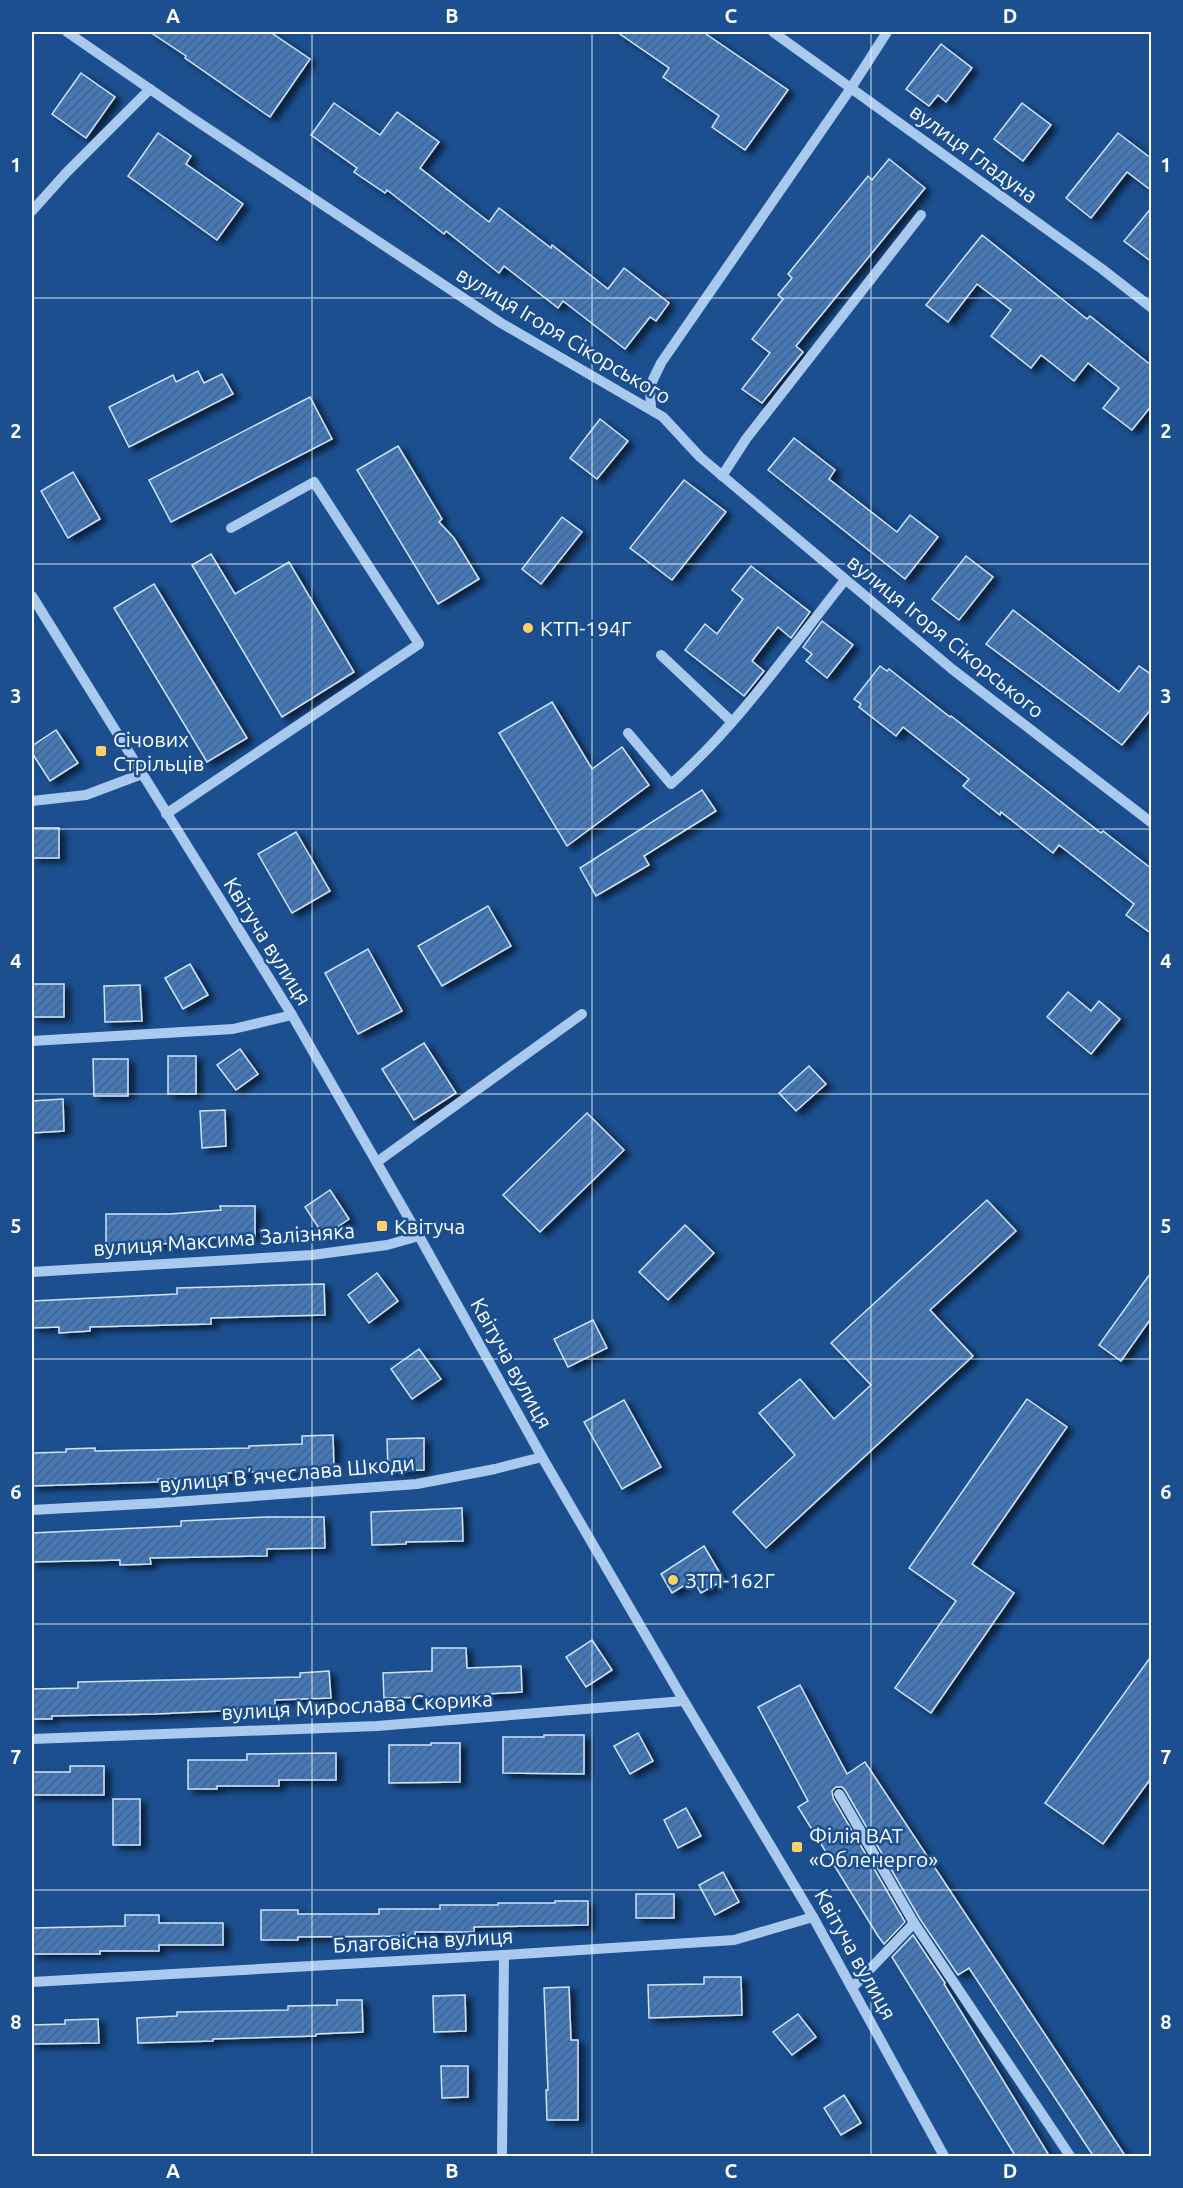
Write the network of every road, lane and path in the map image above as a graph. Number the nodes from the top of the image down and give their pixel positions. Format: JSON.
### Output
{"nodes":[{"id":1,"x":67,"y":32,"type":"edge"},
{"id":2,"x":773,"y":32,"type":"edge"},
{"id":3,"x":887,"y":32,"type":"edge"},
{"id":4,"x":851,"y":88,"type":"junction"},
{"id":5,"x":150,"y":89,"type":"junction"},
{"id":6,"x":32,"y":211,"type":"edge"},
{"id":7,"x":921,"y":216,"type":"dead end"},
{"id":8,"x":1152,"y":308,"type":"edge"},
{"id":9,"x":651,"y":410,"type":"junction"},
{"id":10,"x":722,"y":476,"type":"junction"},
{"id":11,"x":231,"y":528,"type":"dead end"},
{"id":12,"x":845,"y":580,"type":"junction"},
{"id":13,"x":32,"y":596,"type":"edge"},
{"id":14,"x":661,"y":655,"type":"dead end"},
{"id":15,"x":732,"y":722,"type":"junction"},
{"id":16,"x":628,"y":733,"type":"dead end"},
{"id":17,"x":142,"y":774,"type":"junction"},
{"id":18,"x":32,"y":801,"type":"edge"},
{"id":19,"x":166,"y":814,"type":"junction"},
{"id":20,"x":1152,"y":823,"type":"edge"},
{"id":21,"x":582,"y":1014,"type":"dead end"},
{"id":22,"x":292,"y":1015,"type":"junction"},
{"id":23,"x":32,"y":1041,"type":"edge"},
{"id":24,"x":377,"y":1162,"type":"junction"},
{"id":25,"x":418,"y":1236,"type":"junction"},
{"id":26,"x":32,"y":1272,"type":"edge"},
{"id":27,"x":542,"y":1457,"type":"junction"},
{"id":28,"x":32,"y":1510,"type":"edge"},
{"id":29,"x":684,"y":1701,"type":"junction"},
{"id":30,"x":32,"y":1739,"type":"edge"},
{"id":31,"x":839,"y":1794,"type":"dead end"},
{"id":32,"x":813,"y":1917,"type":"junction"},
{"id":33,"x":914,"y":1923,"type":"junction"},
{"id":34,"x":504,"y":1955,"type":"junction"},
{"id":35,"x":32,"y":1982,"type":"edge"},
{"id":36,"x":853,"y":1987,"type":"junction"},
{"id":37,"x":502,"y":2157,"type":"edge"},
{"id":38,"x":944,"y":2157,"type":"edge"},
{"id":39,"x":1070,"y":2157,"type":"edge"}],
"edges":[{"from":1,"to":5,"type":"street","name":"вулиця Ігоря Сікорського"},
{"from":2,"to":4,"type":"street","name":"вулиця Гладуна"},
{"from":3,"to":4,"type":"street"},
{"from":4,"to":8,"type":"street","name":"вулиця Гладуна"},
{"from":4,"to":9,"type":"street"},
{"from":5,"to":6,"type":"street"},
{"from":5,"to":9,"type":"street","name":"вулиця Ігоря Сікорського"},
{"from":7,"to":10,"type":"street"},
{"from":9,"to":10,"type":"street","name":"вулиця Ігоря Сікорського"},
{"from":10,"to":12,"type":"street","name":"вулиця Ігоря Сікорського"},
{"from":11,"to":19,"type":"street"},
{"from":12,"to":15,"type":"street"},
{"from":12,"to":20,"type":"street","name":"вулиця Ігоря Сікорського"},
{"from":13,"to":17,"type":"street","name":"Квітуча вулиця"},
{"from":14,"to":15,"type":"street"},
{"from":15,"to":16,"type":"street"},
{"from":17,"to":18,"type":"street"},
{"from":17,"to":19,"type":"street","name":"Квітуча вулиця"},
{"from":19,"to":22,"type":"street","name":"Квітуча вулиця"},
{"from":21,"to":24,"type":"street"},
{"from":22,"to":23,"type":"street"},
{"from":22,"to":24,"type":"street","name":"Квітуча вулиця"},
{"from":24,"to":25,"type":"street","name":"Квітуча вулиця"},
{"from":25,"to":26,"type":"street","name":"вулиця Максима Залізняка"},
{"from":25,"to":27,"type":"street","name":"Квітуча вулиця"},
{"from":27,"to":28,"type":"street","name":"вулиця Вʼячеслава Шкоди"},
{"from":27,"to":29,"type":"street","name":"Квітуча вулиця"},
{"from":29,"to":30,"type":"street","name":"вулиця Мирослава Скорика"},
{"from":29,"to":32,"type":"street","name":"Квітуча вулиця"},
{"from":31,"to":33,"type":"street"},
{"from":32,"to":34,"type":"street","name":"Благовісна вулиця"},
{"from":32,"to":36,"type":"street","name":"Квітуча вулиця"},
{"from":33,"to":36,"type":"street"},
{"from":33,"to":39,"type":"street"},
{"from":34,"to":35,"type":"street","name":"Благовісна вулиця"},
{"from":34,"to":37,"type":"street"},
{"from":36,"to":38,"type":"street","name":"Квітуча вулиця"}]}
